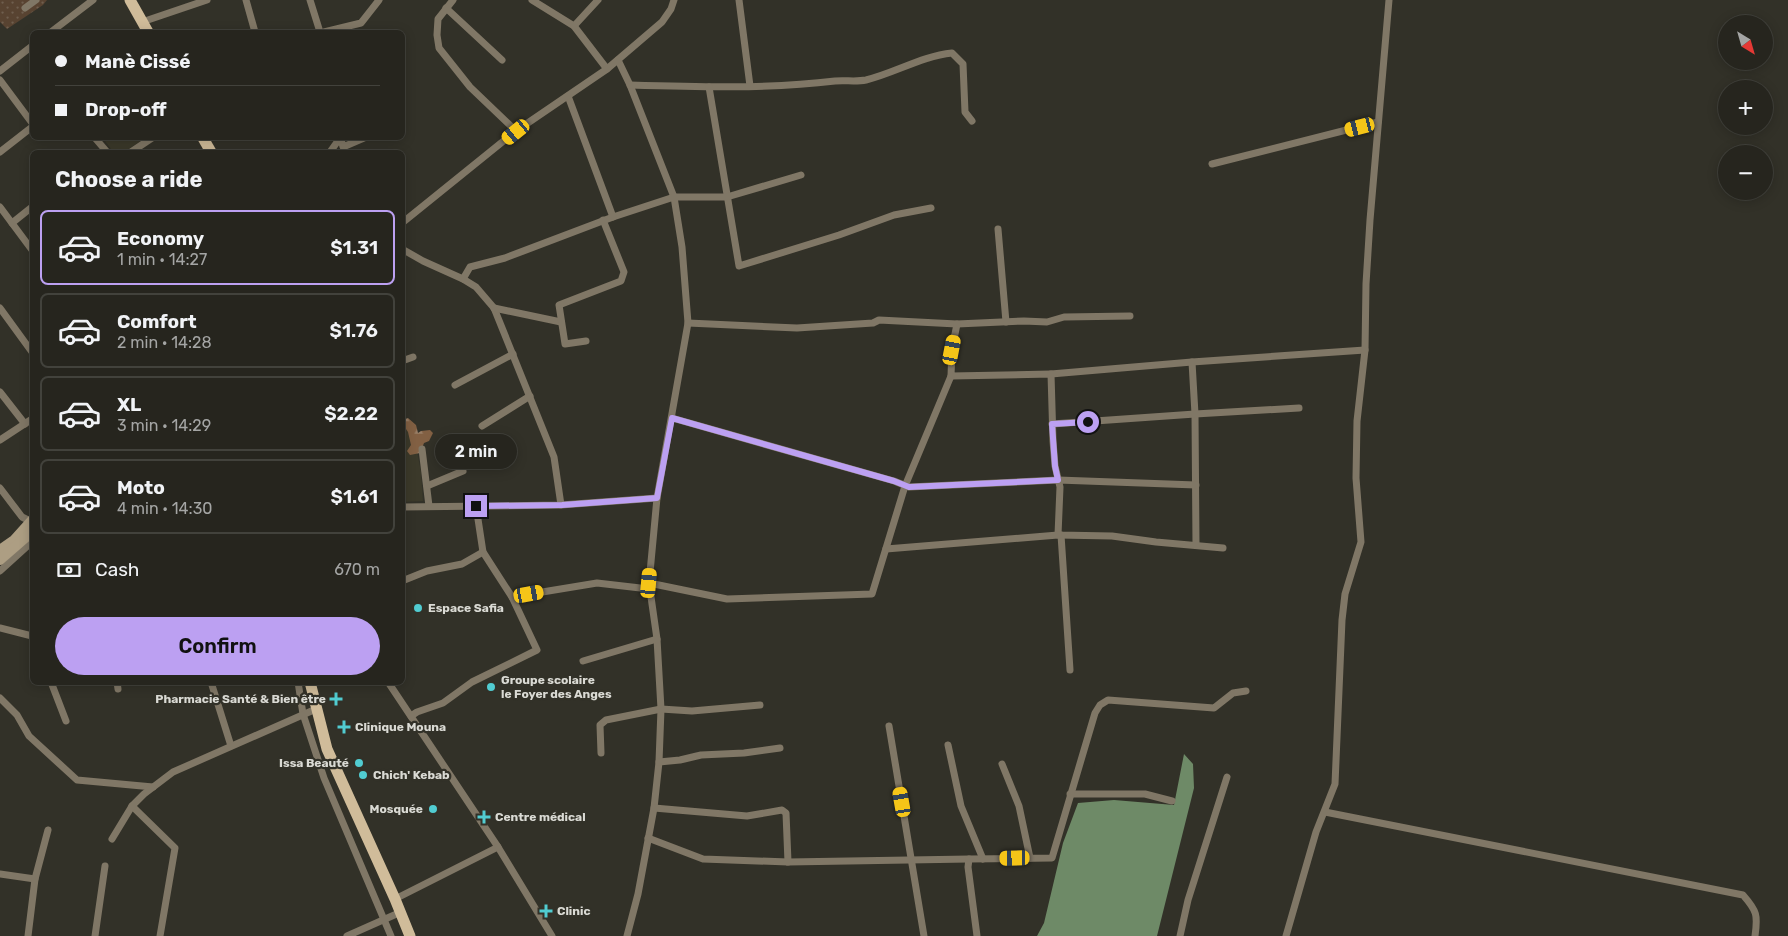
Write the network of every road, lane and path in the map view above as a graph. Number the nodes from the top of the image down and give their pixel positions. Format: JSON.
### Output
{"nodes":[{"id":1,"x":36,"y":0,"type":"edge"},
{"id":2,"x":93,"y":0,"type":"edge"},
{"id":3,"x":130,"y":0,"type":"edge"},
{"id":4,"x":208,"y":0,"type":"edge"},
{"id":5,"x":246,"y":0,"type":"edge"},
{"id":6,"x":310,"y":0,"type":"edge"},
{"id":7,"x":379,"y":0,"type":"edge"},
{"id":8,"x":453,"y":0,"type":"edge"},
{"id":9,"x":532,"y":0,"type":"edge"},
{"id":10,"x":598,"y":0,"type":"edge"},
{"id":11,"x":674,"y":0,"type":"edge"},
{"id":12,"x":739,"y":0,"type":"edge"},
{"id":13,"x":1389,"y":0,"type":"edge"},
{"id":14,"x":24,"y":8,"type":"dead end"},
{"id":15,"x":446,"y":8,"type":"junction"},
{"id":16,"x":574,"y":26,"type":"junction"},
{"id":17,"x":145,"y":27,"type":"edge"},
{"id":18,"x":54,"y":30,"type":"edge"},
{"id":19,"x":254,"y":30,"type":"edge"},
{"id":20,"x":319,"y":30,"type":"edge"},
{"id":21,"x":332,"y":30,"type":"edge"},
{"id":22,"x":30,"y":48,"type":"edge"},
{"id":23,"x":502,"y":60,"type":"dead end"},
{"id":24,"x":618,"y":60,"type":"junction"},
{"id":25,"x":607,"y":69,"type":"junction"},
{"id":26,"x":0,"y":71,"type":"edge"},
{"id":27,"x":0,"y":80,"type":"edge"},
{"id":28,"x":630,"y":85,"type":"junction"},
{"id":29,"x":750,"y":86,"type":"junction"},
{"id":30,"x":709,"y":87,"type":"junction"},
{"id":31,"x":568,"y":96,"type":"junction"},
{"id":32,"x":30,"y":120,"type":"edge"},
{"id":33,"x":972,"y":120,"type":"dead end"},
{"id":34,"x":1378,"y":122,"type":"junction"},
{"id":35,"x":30,"y":129,"type":"edge"},
{"id":36,"x":516,"y":132,"type":"junction"},
{"id":37,"x":149,"y":140,"type":"edge"},
{"id":38,"x":341,"y":140,"type":"edge"},
{"id":39,"x":359,"y":140,"type":"edge"},
{"id":40,"x":134,"y":150,"type":"edge"},
{"id":41,"x":0,"y":152,"type":"edge"},
{"id":42,"x":1212,"y":164,"type":"dead end"},
{"id":43,"x":802,"y":175,"type":"dead end"},
{"id":44,"x":674,"y":198,"type":"junction"},
{"id":45,"x":727,"y":198,"type":"junction"},
{"id":46,"x":0,"y":208,"type":"edge"},
{"id":47,"x":30,"y":208,"type":"edge"},
{"id":48,"x":931,"y":208,"type":"dead end"},
{"id":49,"x":613,"y":217,"type":"junction"},
{"id":50,"x":603,"y":220,"type":"junction"},
{"id":51,"x":405,"y":221,"type":"edge"},
{"id":52,"x":12,"y":223,"type":"junction"},
{"id":53,"x":998,"y":229,"type":"dead end"},
{"id":54,"x":30,"y":247,"type":"edge"},
{"id":55,"x":405,"y":251,"type":"edge"},
{"id":56,"x":463,"y":279,"type":"junction"},
{"id":57,"x":0,"y":308,"type":"edge"},
{"id":58,"x":494,"y":308,"type":"junction"},
{"id":59,"x":1130,"y":316,"type":"dead end"},
{"id":60,"x":562,"y":322,"type":"junction"},
{"id":61,"x":1006,"y":322,"type":"junction"},
{"id":62,"x":688,"y":323,"type":"junction"},
{"id":63,"x":957,"y":324,"type":"junction"},
{"id":64,"x":586,"y":341,"type":"dead end"},
{"id":65,"x":30,"y":349,"type":"edge"},
{"id":66,"x":1365,"y":350,"type":"junction"},
{"id":67,"x":513,"y":354,"type":"junction"},
{"id":68,"x":413,"y":357,"type":"dead end"},
{"id":69,"x":405,"y":360,"type":"edge"},
{"id":70,"x":1192,"y":362,"type":"junction"},
{"id":71,"x":1051,"y":374,"type":"junction"},
{"id":72,"x":951,"y":376,"type":"junction"},
{"id":73,"x":454,"y":385,"type":"dead end"},
{"id":74,"x":0,"y":392,"type":"edge"},
{"id":75,"x":530,"y":396,"type":"junction"},
{"id":76,"x":1298,"y":408,"type":"dead end"},
{"id":77,"x":1195,"y":414,"type":"junction"},
{"id":78,"x":672,"y":418,"type":"junction"},
{"id":79,"x":30,"y":420,"type":"edge"},
{"id":80,"x":25,"y":424,"type":"junction"},
{"id":81,"x":1052,"y":424,"type":"junction"},
{"id":82,"x":482,"y":426,"type":"dead end"},
{"id":83,"x":0,"y":440,"type":"edge"},
{"id":84,"x":422,"y":449,"type":"dead end"},
{"id":85,"x":463,"y":471,"type":"dead end"},
{"id":86,"x":1058,"y":480,"type":"junction"},
{"id":87,"x":1196,"y":485,"type":"junction"},
{"id":88,"x":427,"y":486,"type":"junction"},
{"id":89,"x":905,"y":486,"type":"junction"},
{"id":90,"x":0,"y":488,"type":"edge"},
{"id":91,"x":657,"y":498,"type":"junction"},
{"id":92,"x":562,"y":505,"type":"junction"},
{"id":93,"x":429,"y":506,"type":"junction"},
{"id":94,"x":476,"y":506,"type":"junction"},
{"id":95,"x":405,"y":508,"type":"edge"},
{"id":96,"x":30,"y":523,"type":"edge"},
{"id":97,"x":30,"y":526,"type":"edge"},
{"id":98,"x":30,"y":526,"type":"edge"},
{"id":99,"x":1059,"y":535,"type":"junction"},
{"id":100,"x":30,"y":544,"type":"edge"},
{"id":101,"x":1196,"y":545,"type":"junction"},
{"id":102,"x":1223,"y":548,"type":"dead end"},
{"id":103,"x":886,"y":549,"type":"junction"},
{"id":104,"x":0,"y":550,"type":"edge"},
{"id":105,"x":483,"y":552,"type":"junction"},
{"id":106,"x":0,"y":560,"type":"edge"},
{"id":107,"x":0,"y":571,"type":"edge"},
{"id":108,"x":405,"y":580,"type":"edge"},
{"id":109,"x":649,"y":586,"type":"junction"},
{"id":110,"x":512,"y":597,"type":"junction"},
{"id":111,"x":0,"y":628,"type":"edge"},
{"id":112,"x":30,"y":636,"type":"edge"},
{"id":113,"x":657,"y":639,"type":"junction"},
{"id":114,"x":583,"y":661,"type":"dead end"},
{"id":115,"x":1070,"y":670,"type":"dead end"},
{"id":116,"x":52,"y":685,"type":"edge"},
{"id":117,"x":212,"y":685,"type":"edge"},
{"id":118,"x":298,"y":685,"type":"edge"},
{"id":119,"x":311,"y":685,"type":"edge"},
{"id":120,"x":390,"y":685,"type":"edge"},
{"id":121,"x":1246,"y":691,"type":"dead end"},
{"id":122,"x":0,"y":698,"type":"edge"},
{"id":123,"x":760,"y":705,"type":"dead end"},
{"id":124,"x":316,"y":708,"type":"junction"},
{"id":125,"x":661,"y":709,"type":"junction"},
{"id":126,"x":302,"y":714,"type":"junction"},
{"id":127,"x":411,"y":716,"type":"junction"},
{"id":128,"x":66,"y":721,"type":"dead end"},
{"id":129,"x":889,"y":726,"type":"dead end"},
{"id":130,"x":948,"y":745,"type":"dead end"},
{"id":131,"x":231,"y":746,"type":"junction"},
{"id":132,"x":780,"y":748,"type":"dead end"},
{"id":133,"x":601,"y":753,"type":"dead end"},
{"id":134,"x":659,"y":762,"type":"junction"},
{"id":135,"x":1002,"y":764,"type":"dead end"},
{"id":136,"x":1227,"y":777,"type":"dead end"},
{"id":137,"x":153,"y":787,"type":"junction"},
{"id":138,"x":1070,"y":794,"type":"junction"},
{"id":139,"x":1172,"y":801,"type":"dead end"},
{"id":140,"x":132,"y":806,"type":"junction"},
{"id":141,"x":654,"y":808,"type":"junction"},
{"id":142,"x":1325,"y":812,"type":"junction"},
{"id":143,"x":48,"y":830,"type":"dead end"},
{"id":144,"x":648,"y":838,"type":"junction"},
{"id":145,"x":112,"y":839,"type":"dead end"},
{"id":146,"x":498,"y":846,"type":"junction"},
{"id":147,"x":1030,"y":858,"type":"junction"},
{"id":148,"x":912,"y":859,"type":"junction"},
{"id":149,"x":969,"y":859,"type":"junction"},
{"id":150,"x":983,"y":859,"type":"junction"},
{"id":151,"x":788,"y":862,"type":"junction"},
{"id":152,"x":105,"y":866,"type":"dead end"},
{"id":153,"x":0,"y":874,"type":"edge"},
{"id":154,"x":36,"y":879,"type":"junction"},
{"id":155,"x":395,"y":900,"type":"junction"},
{"id":156,"x":401,"y":912,"type":"junction"},
{"id":157,"x":385,"y":919,"type":"junction"},
{"id":158,"x":28,"y":936,"type":"edge"},
{"id":159,"x":95,"y":936,"type":"edge"},
{"id":160,"x":160,"y":936,"type":"edge"},
{"id":161,"x":347,"y":936,"type":"edge"},
{"id":162,"x":391,"y":936,"type":"edge"},
{"id":163,"x":410,"y":936,"type":"edge"},
{"id":164,"x":552,"y":936,"type":"edge"},
{"id":165,"x":627,"y":936,"type":"edge"},
{"id":166,"x":924,"y":936,"type":"edge"},
{"id":167,"x":977,"y":936,"type":"edge"},
{"id":168,"x":1180,"y":936,"type":"edge"},
{"id":169,"x":1286,"y":936,"type":"edge"},
{"id":170,"x":1755,"y":936,"type":"edge"}],
"edges":[{"from":1,"to":14,"type":"street"},
{"from":2,"to":18,"type":"street"},
{"from":3,"to":17,"type":"main road"},
{"from":4,"to":17,"type":"street"},
{"from":5,"to":19,"type":"street"},
{"from":6,"to":20,"type":"street"},
{"from":7,"to":21,"type":"street"},
{"from":8,"to":15,"type":"street"},
{"from":9,"to":16,"type":"street"},
{"from":10,"to":16,"type":"street"},
{"from":11,"to":24,"type":"street"},
{"from":12,"to":29,"type":"street"},
{"from":13,"to":34,"type":"street"},
{"from":15,"to":23,"type":"street"},
{"from":15,"to":36,"type":"street"},
{"from":16,"to":25,"type":"street"},
{"from":22,"to":26,"type":"street"},
{"from":24,"to":25,"type":"street"},
{"from":24,"to":28,"type":"street"},
{"from":25,"to":31,"type":"street"},
{"from":27,"to":32,"type":"street"},
{"from":28,"to":30,"type":"street"},
{"from":28,"to":44,"type":"street"},
{"from":29,"to":30,"type":"street"},
{"from":29,"to":33,"type":"street"},
{"from":30,"to":45,"type":"street"},
{"from":31,"to":36,"type":"street"},
{"from":31,"to":49,"type":"street"},
{"from":34,"to":42,"type":"street"},
{"from":34,"to":66,"type":"street"},
{"from":35,"to":41,"type":"street"},
{"from":36,"to":51,"type":"street"},
{"from":37,"to":40,"type":"street"},
{"from":38,"to":39,"type":"street"},
{"from":43,"to":45,"type":"street"},
{"from":44,"to":45,"type":"street"},
{"from":44,"to":49,"type":"street"},
{"from":44,"to":62,"type":"street"},
{"from":45,"to":48,"type":"street"},
{"from":46,"to":52,"type":"street"},
{"from":47,"to":52,"type":"street"},
{"from":49,"to":50,"type":"street"},
{"from":50,"to":56,"type":"street"},
{"from":50,"to":60,"type":"street"},
{"from":52,"to":54,"type":"street"},
{"from":53,"to":61,"type":"street"},
{"from":55,"to":56,"type":"street"},
{"from":56,"to":58,"type":"street"},
{"from":57,"to":65,"type":"street"},
{"from":58,"to":60,"type":"street"},
{"from":58,"to":67,"type":"street"},
{"from":59,"to":61,"type":"street"},
{"from":60,"to":64,"type":"street"},
{"from":61,"to":63,"type":"street"},
{"from":62,"to":63,"type":"street"},
{"from":62,"to":78,"type":"street"},
{"from":63,"to":72,"type":"street"},
{"from":66,"to":70,"type":"street"},
{"from":66,"to":142,"type":"street"},
{"from":67,"to":73,"type":"street"},
{"from":67,"to":75,"type":"street"},
{"from":68,"to":69,"type":"street"},
{"from":70,"to":71,"type":"street"},
{"from":70,"to":77,"type":"street"},
{"from":71,"to":72,"type":"street"},
{"from":71,"to":81,"type":"street"},
{"from":72,"to":89,"type":"street"},
{"from":74,"to":80,"type":"street"},
{"from":75,"to":82,"type":"street"},
{"from":75,"to":92,"type":"street"},
{"from":76,"to":77,"type":"street"},
{"from":77,"to":81,"type":"street"},
{"from":77,"to":87,"type":"street"},
{"from":78,"to":89,"type":"street"},
{"from":78,"to":91,"type":"street"},
{"from":79,"to":80,"type":"street"},
{"from":80,"to":83,"type":"street"},
{"from":81,"to":86,"type":"street"},
{"from":84,"to":88,"type":"street"},
{"from":85,"to":88,"type":"street"},
{"from":86,"to":87,"type":"street"},
{"from":86,"to":89,"type":"street"},
{"from":86,"to":99,"type":"street"},
{"from":87,"to":101,"type":"street"},
{"from":88,"to":93,"type":"street"},
{"from":89,"to":103,"type":"street"},
{"from":90,"to":96,"type":"street"},
{"from":91,"to":92,"type":"street"},
{"from":91,"to":109,"type":"street"},
{"from":92,"to":94,"type":"street"},
{"from":93,"to":94,"type":"street"},
{"from":93,"to":95,"type":"street"},
{"from":94,"to":105,"type":"street"},
{"from":97,"to":104,"type":"main road"},
{"from":98,"to":106,"type":"main road"},
{"from":99,"to":101,"type":"street"},
{"from":99,"to":103,"type":"street"},
{"from":99,"to":115,"type":"street"},
{"from":100,"to":107,"type":"street"},
{"from":101,"to":102,"type":"street"},
{"from":103,"to":109,"type":"street"},
{"from":105,"to":108,"type":"street"},
{"from":105,"to":110,"type":"street"},
{"from":109,"to":110,"type":"street"},
{"from":109,"to":113,"type":"street"},
{"from":110,"to":127,"type":"street"},
{"from":111,"to":112,"type":"street"},
{"from":113,"to":114,"type":"street"},
{"from":113,"to":125,"type":"street"},
{"from":116,"to":128,"type":"street"},
{"from":117,"to":131,"type":"street"},
{"from":118,"to":126,"type":"street"},
{"from":119,"to":124,"type":"main road"},
{"from":120,"to":127,"type":"street"},
{"from":121,"to":138,"type":"street"},
{"from":122,"to":137,"type":"street"},
{"from":123,"to":125,"type":"street"},
{"from":124,"to":126,"type":"street"},
{"from":124,"to":155,"type":"main road"},
{"from":125,"to":133,"type":"street"},
{"from":125,"to":134,"type":"street"},
{"from":126,"to":131,"type":"street"},
{"from":126,"to":157,"type":"street"},
{"from":127,"to":146,"type":"street"},
{"from":129,"to":148,"type":"street"},
{"from":130,"to":150,"type":"street"},
{"from":131,"to":137,"type":"street"},
{"from":132,"to":134,"type":"street"},
{"from":134,"to":141,"type":"street"},
{"from":135,"to":147,"type":"street"},
{"from":136,"to":168,"type":"street"},
{"from":137,"to":140,"type":"street"},
{"from":138,"to":139,"type":"street"},
{"from":138,"to":147,"type":"street"},
{"from":140,"to":145,"type":"street"},
{"from":140,"to":160,"type":"street"},
{"from":141,"to":144,"type":"street"},
{"from":141,"to":151,"type":"street"},
{"from":142,"to":169,"type":"street"},
{"from":142,"to":170,"type":"street"},
{"from":143,"to":154,"type":"street"},
{"from":144,"to":151,"type":"street"},
{"from":144,"to":165,"type":"street"},
{"from":146,"to":155,"type":"street"},
{"from":146,"to":164,"type":"street"},
{"from":147,"to":150,"type":"street"},
{"from":148,"to":149,"type":"street"},
{"from":148,"to":151,"type":"street"},
{"from":148,"to":166,"type":"street"},
{"from":149,"to":150,"type":"street"},
{"from":149,"to":167,"type":"street"},
{"from":152,"to":159,"type":"street"},
{"from":153,"to":154,"type":"street"},
{"from":154,"to":158,"type":"street"},
{"from":155,"to":156,"type":"main road"},
{"from":156,"to":157,"type":"street"},
{"from":156,"to":163,"type":"main road"},
{"from":157,"to":161,"type":"street"},
{"from":157,"to":162,"type":"street"}]}
